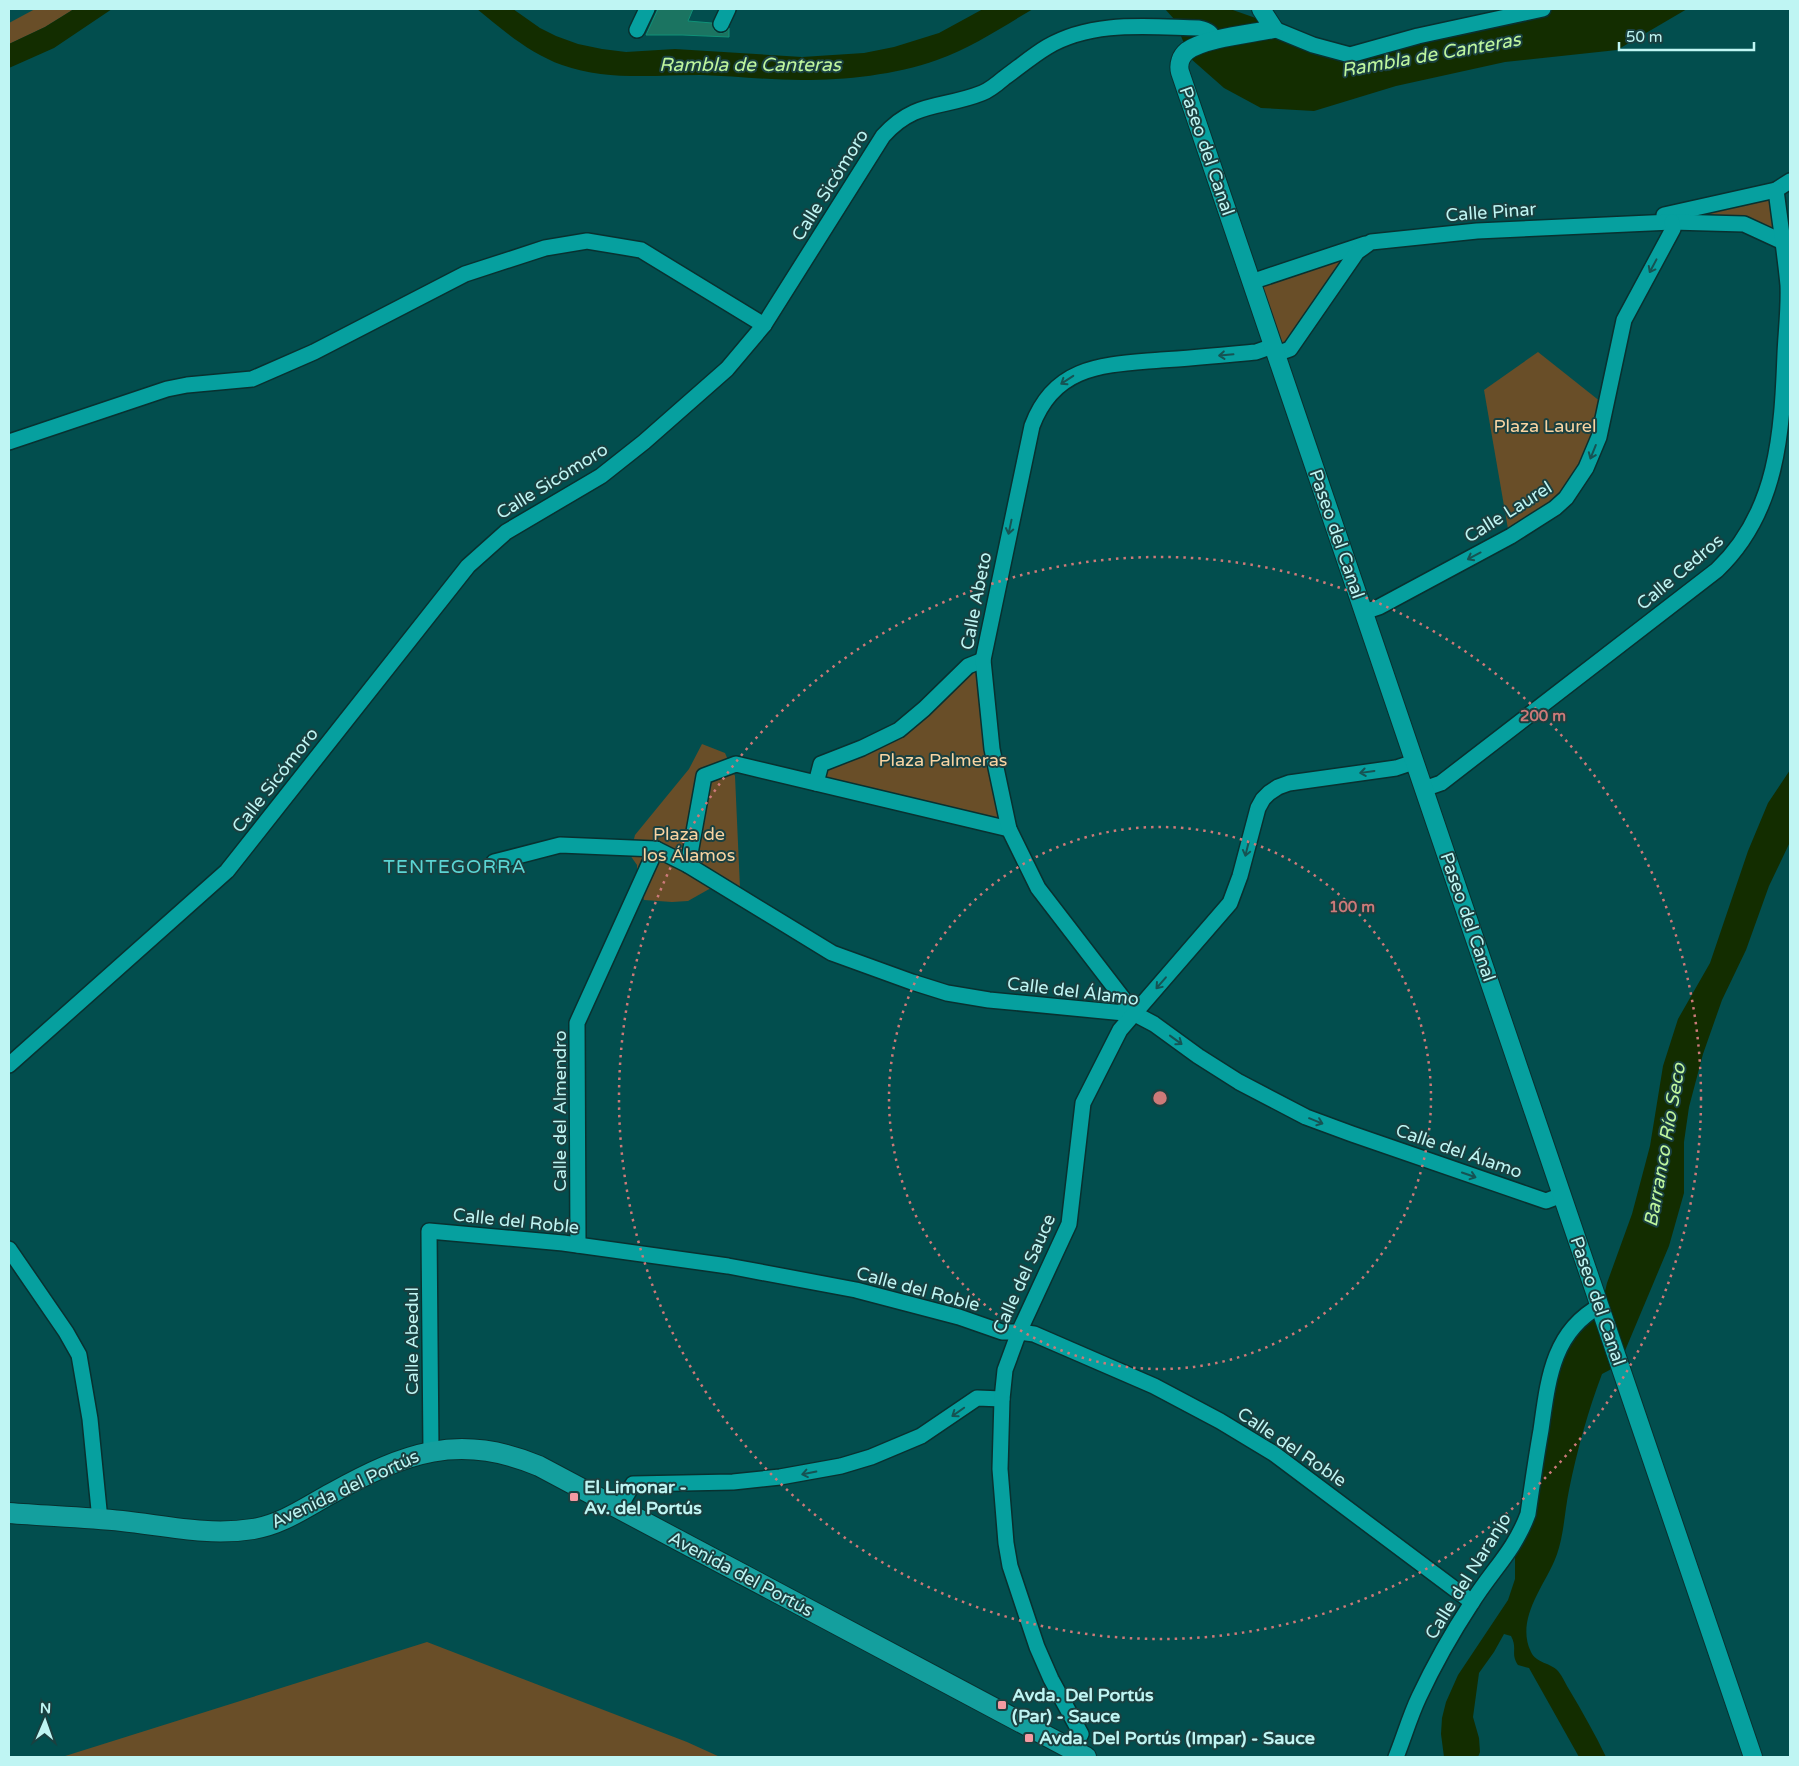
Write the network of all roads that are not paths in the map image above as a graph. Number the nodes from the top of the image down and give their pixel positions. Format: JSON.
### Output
{"nodes":[{"id":1,"x":647,"y":9,"type":"edge"},
{"id":2,"x":728,"y":9,"type":"edge"},
{"id":3,"x":1261,"y":9,"type":"edge"},
{"id":4,"x":1543,"y":9,"type":"edge"},
{"id":5,"x":721,"y":24,"type":"dead end"},
{"id":6,"x":1274,"y":29,"type":"junction"},
{"id":7,"x":637,"y":30,"type":"dead end"},
{"id":8,"x":1215,"y":41,"type":"junction"},
{"id":9,"x":1790,"y":181,"type":"edge"},
{"id":10,"x":1776,"y":190,"type":"junction"},
{"id":11,"x":1672,"y":222,"type":"junction"},
{"id":12,"x":1613,"y":224,"type":"junction"},
{"id":13,"x":1371,"y":242,"type":"junction"},
{"id":14,"x":1783,"y":242,"type":"junction"},
{"id":15,"x":1252,"y":282,"type":"junction"},
{"id":16,"x":764,"y":325,"type":"junction"},
{"id":17,"x":1274,"y":350,"type":"junction"},
{"id":18,"x":9,"y":442,"type":"edge"},
{"id":19,"x":1364,"y":612,"type":"junction"},
{"id":20,"x":983,"y":660,"type":"junction"},
{"id":21,"x":1414,"y":762,"type":"junction"},
{"id":22,"x":816,"y":783,"type":"junction"},
{"id":23,"x":1424,"y":789,"type":"junction"},
{"id":24,"x":1009,"y":829,"type":"junction"},
{"id":25,"x":656,"y":849,"type":"junction"},
{"id":26,"x":494,"y":862,"type":"dead end"},
{"id":27,"x":688,"y":864,"type":"junction"},
{"id":28,"x":1135,"y":1014,"type":"junction"},
{"id":29,"x":9,"y":1065,"type":"edge"},
{"id":30,"x":1562,"y":1195,"type":"junction"},
{"id":31,"x":430,"y":1231,"type":"joint"},
{"id":32,"x":578,"y":1245,"type":"junction"},
{"id":33,"x":9,"y":1249,"type":"edge"},
{"id":34,"x":1600,"y":1306,"type":"junction"},
{"id":35,"x":1018,"y":1332,"type":"junction"},
{"id":36,"x":1002,"y":1399,"type":"junction"},
{"id":37,"x":431,"y":1451,"type":"junction"},
{"id":38,"x":619,"y":1508,"type":"junction"},
{"id":39,"x":9,"y":1514,"type":"edge"},
{"id":40,"x":100,"y":1520,"type":"junction"},
{"id":41,"x":1472,"y":1602,"type":"junction"},
{"id":42,"x":1080,"y":1753,"type":"edge"},
{"id":43,"x":1396,"y":1757,"type":"edge"},
{"id":44,"x":1753,"y":1757,"type":"edge"}],
"edges":[{"from":1,"to":7,"type":"street"},
{"from":2,"to":5,"type":"street"},
{"from":3,"to":6,"type":"street"},
{"from":4,"to":6,"type":"street"},
{"from":6,"to":8,"type":"street"},
{"from":8,"to":15,"type":"street","name":"Paseo del Canal"},
{"from":8,"to":16,"type":"street","name":"Calle Sicómoro"},
{"from":9,"to":10,"type":"street","name":"Calle Pinar"},
{"from":10,"to":12,"type":"street","name":"Calle Pinar"},
{"from":10,"to":14,"type":"street","name":"Calle Cedros"},
{"from":11,"to":12,"type":"street","name":"Calle Pinar"},
{"from":11,"to":14,"type":"street","name":"Calle Pinar"},
{"from":11,"to":19,"type":"street","name":"Calle Laurel","one_way":true},
{"from":12,"to":13,"type":"street","name":"Calle Pinar"},
{"from":13,"to":15,"type":"street","name":"Calle Pinar"},
{"from":13,"to":17,"type":"street"},
{"from":14,"to":23,"type":"street","name":"Calle Cedros"},
{"from":15,"to":17,"type":"street","name":"Paseo del Canal"},
{"from":16,"to":18,"type":"street"},
{"from":16,"to":29,"type":"street","name":"Calle Sicómoro"},
{"from":17,"to":19,"type":"street","name":"Paseo del Canal"},
{"from":17,"to":20,"type":"street","name":"Calle Abeto","one_way":true},
{"from":19,"to":21,"type":"street","name":"Paseo del Canal"},
{"from":20,"to":22,"type":"street"},
{"from":20,"to":24,"type":"street","name":"Calle Abeto"},
{"from":21,"to":23,"type":"street","name":"Paseo del Canal"},
{"from":21,"to":28,"type":"street","name":"Calle del Sauce","one_way":true},
{"from":22,"to":24,"type":"street"},
{"from":22,"to":27,"type":"street"},
{"from":23,"to":30,"type":"street","name":"Paseo del Canal"},
{"from":24,"to":28,"type":"street","name":"Calle Abeto"},
{"from":25,"to":26,"type":"street"},
{"from":25,"to":27,"type":"street"},
{"from":25,"to":32,"type":"street","name":"Calle del Almendro"},
{"from":27,"to":28,"type":"street","name":"Calle del Álamo"},
{"from":28,"to":30,"type":"street","name":"Calle del Álamo","one_way":true},
{"from":28,"to":35,"type":"street","name":"Calle del Sauce"},
{"from":30,"to":34,"type":"street","name":"Paseo del Canal"},
{"from":31,"to":32,"type":"street","name":"Calle del Roble"},
{"from":31,"to":37,"type":"street","name":"Calle Abedul"},
{"from":32,"to":35,"type":"street","name":"Calle del Roble"},
{"from":33,"to":40,"type":"street"},
{"from":34,"to":41,"type":"street","name":"Calle del Naranjo"},
{"from":34,"to":44,"type":"street","name":"Paseo del Canal"},
{"from":35,"to":36,"type":"street","name":"Calle del Sauce"},
{"from":35,"to":41,"type":"street","name":"Calle del Roble"},
{"from":36,"to":38,"type":"street","one_way":true},
{"from":36,"to":42,"type":"street","name":"Calle del Sauce"},
{"from":37,"to":38,"type":"main road","name":"Avenida del Portús"},
{"from":37,"to":40,"type":"main road","name":"Avenida del Portús"},
{"from":38,"to":42,"type":"main road","name":"Avenida del Portús"},
{"from":39,"to":40,"type":"main road","name":"Avenida del Portús"},
{"from":41,"to":43,"type":"street","name":"Calle del Naranjo"}]}
